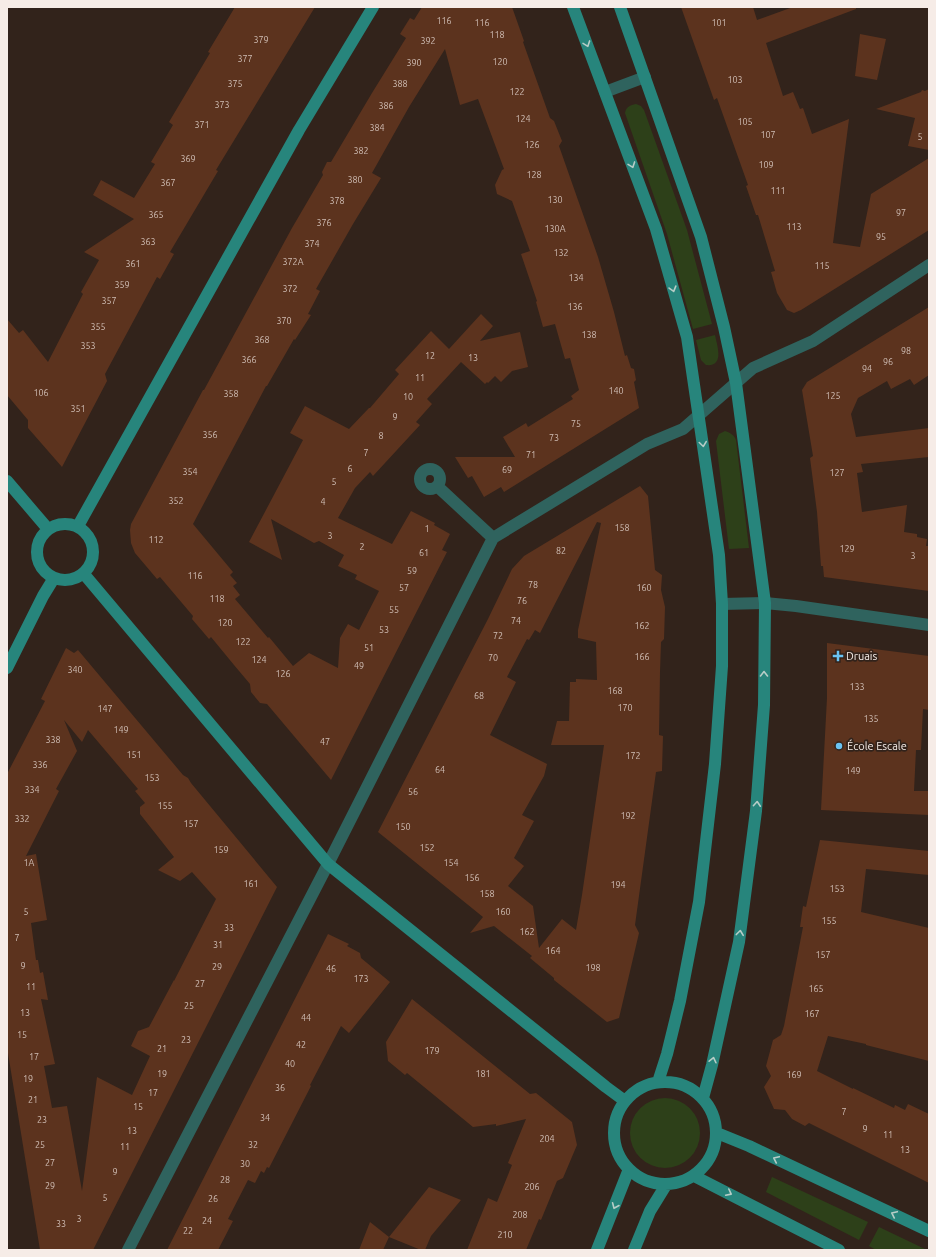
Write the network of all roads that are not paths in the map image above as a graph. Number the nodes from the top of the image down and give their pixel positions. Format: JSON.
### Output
{"nodes":[{"id":1,"x":373,"y":7,"type":"edge"},
{"id":2,"x":573,"y":7,"type":"edge"},
{"id":3,"x":620,"y":7,"type":"edge"},
{"id":4,"x":645,"y":77,"type":"junction"},
{"id":5,"x":605,"y":92,"type":"junction"},
{"id":6,"x":929,"y":265,"type":"edge"},
{"id":7,"x":736,"y":383,"type":"junction"},
{"id":8,"x":699,"y":415,"type":"junction"},
{"id":9,"x":7,"y":480,"type":"edge"},
{"id":10,"x":437,"y":486,"type":"dead end"},
{"id":11,"x":78,"y":526,"type":"junction"},
{"id":12,"x":48,"y":529,"type":"junction"},
{"id":13,"x":493,"y":538,"type":"junction"},
{"id":14,"x":84,"y":574,"type":"junction"},
{"id":15,"x":54,"y":578,"type":"junction"},
{"id":16,"x":765,"y":603,"type":"junction"},
{"id":17,"x":722,"y":604,"type":"junction"},
{"id":18,"x":929,"y":625,"type":"edge"},
{"id":19,"x":7,"y":668,"type":"edge"},
{"id":20,"x":328,"y":864,"type":"junction"},
{"id":21,"x":658,"y":1082,"type":"junction"},
{"id":22,"x":703,"y":1098,"type":"junction"},
{"id":23,"x":625,"y":1101,"type":"junction"},
{"id":24,"x":717,"y":1133,"type":"junction"},
{"id":25,"x":629,"y":1169,"type":"junction"},
{"id":26,"x":694,"y":1176,"type":"junction"},
{"id":27,"x":666,"y":1185,"type":"junction"},
{"id":28,"x":929,"y":1231,"type":"edge"},
{"id":29,"x":128,"y":1250,"type":"edge"},
{"id":30,"x":597,"y":1250,"type":"edge"},
{"id":31,"x":634,"y":1250,"type":"edge"},
{"id":32,"x":839,"y":1250,"type":"edge"}],
"edges":[{"from":1,"to":11,"type":"main road"},
{"from":2,"to":5,"type":"main road","one_way":true},
{"from":3,"to":4,"type":"main road"},
{"from":4,"to":5,"type":"street"},
{"from":4,"to":7,"type":"main road"},
{"from":5,"to":8,"type":"main road","one_way":true},
{"from":6,"to":7,"type":"street"},
{"from":7,"to":8,"type":"street"},
{"from":7,"to":16,"type":"main road"},
{"from":8,"to":13,"type":"street"},
{"from":8,"to":17,"type":"main road","one_way":true},
{"from":9,"to":12,"type":"main road"},
{"from":10,"to":13,"type":"street"},
{"from":11,"to":12,"type":"main road"},
{"from":11,"to":14,"type":"main road"},
{"from":12,"to":15,"type":"main road"},
{"from":13,"to":20,"type":"street"},
{"from":14,"to":15,"type":"main road"},
{"from":14,"to":20,"type":"main road"},
{"from":15,"to":19,"type":"main road"},
{"from":16,"to":17,"type":"street"},
{"from":16,"to":18,"type":"street"},
{"from":22,"to":16,"type":"main road","one_way":true},
{"from":17,"to":21,"type":"main road"},
{"from":20,"to":23,"type":"main road"},
{"from":20,"to":29,"type":"street"},
{"from":21,"to":22,"type":"main road"},
{"from":21,"to":23,"type":"main road"},
{"from":22,"to":24,"type":"main road"},
{"from":23,"to":25,"type":"main road"},
{"from":24,"to":26,"type":"main road"},
{"from":28,"to":24,"type":"main road","one_way":true},
{"from":25,"to":27,"type":"main road"},
{"from":25,"to":30,"type":"main road","one_way":true},
{"from":26,"to":27,"type":"main road"},
{"from":26,"to":32,"type":"main road","one_way":true},
{"from":27,"to":31,"type":"main road"}]}
